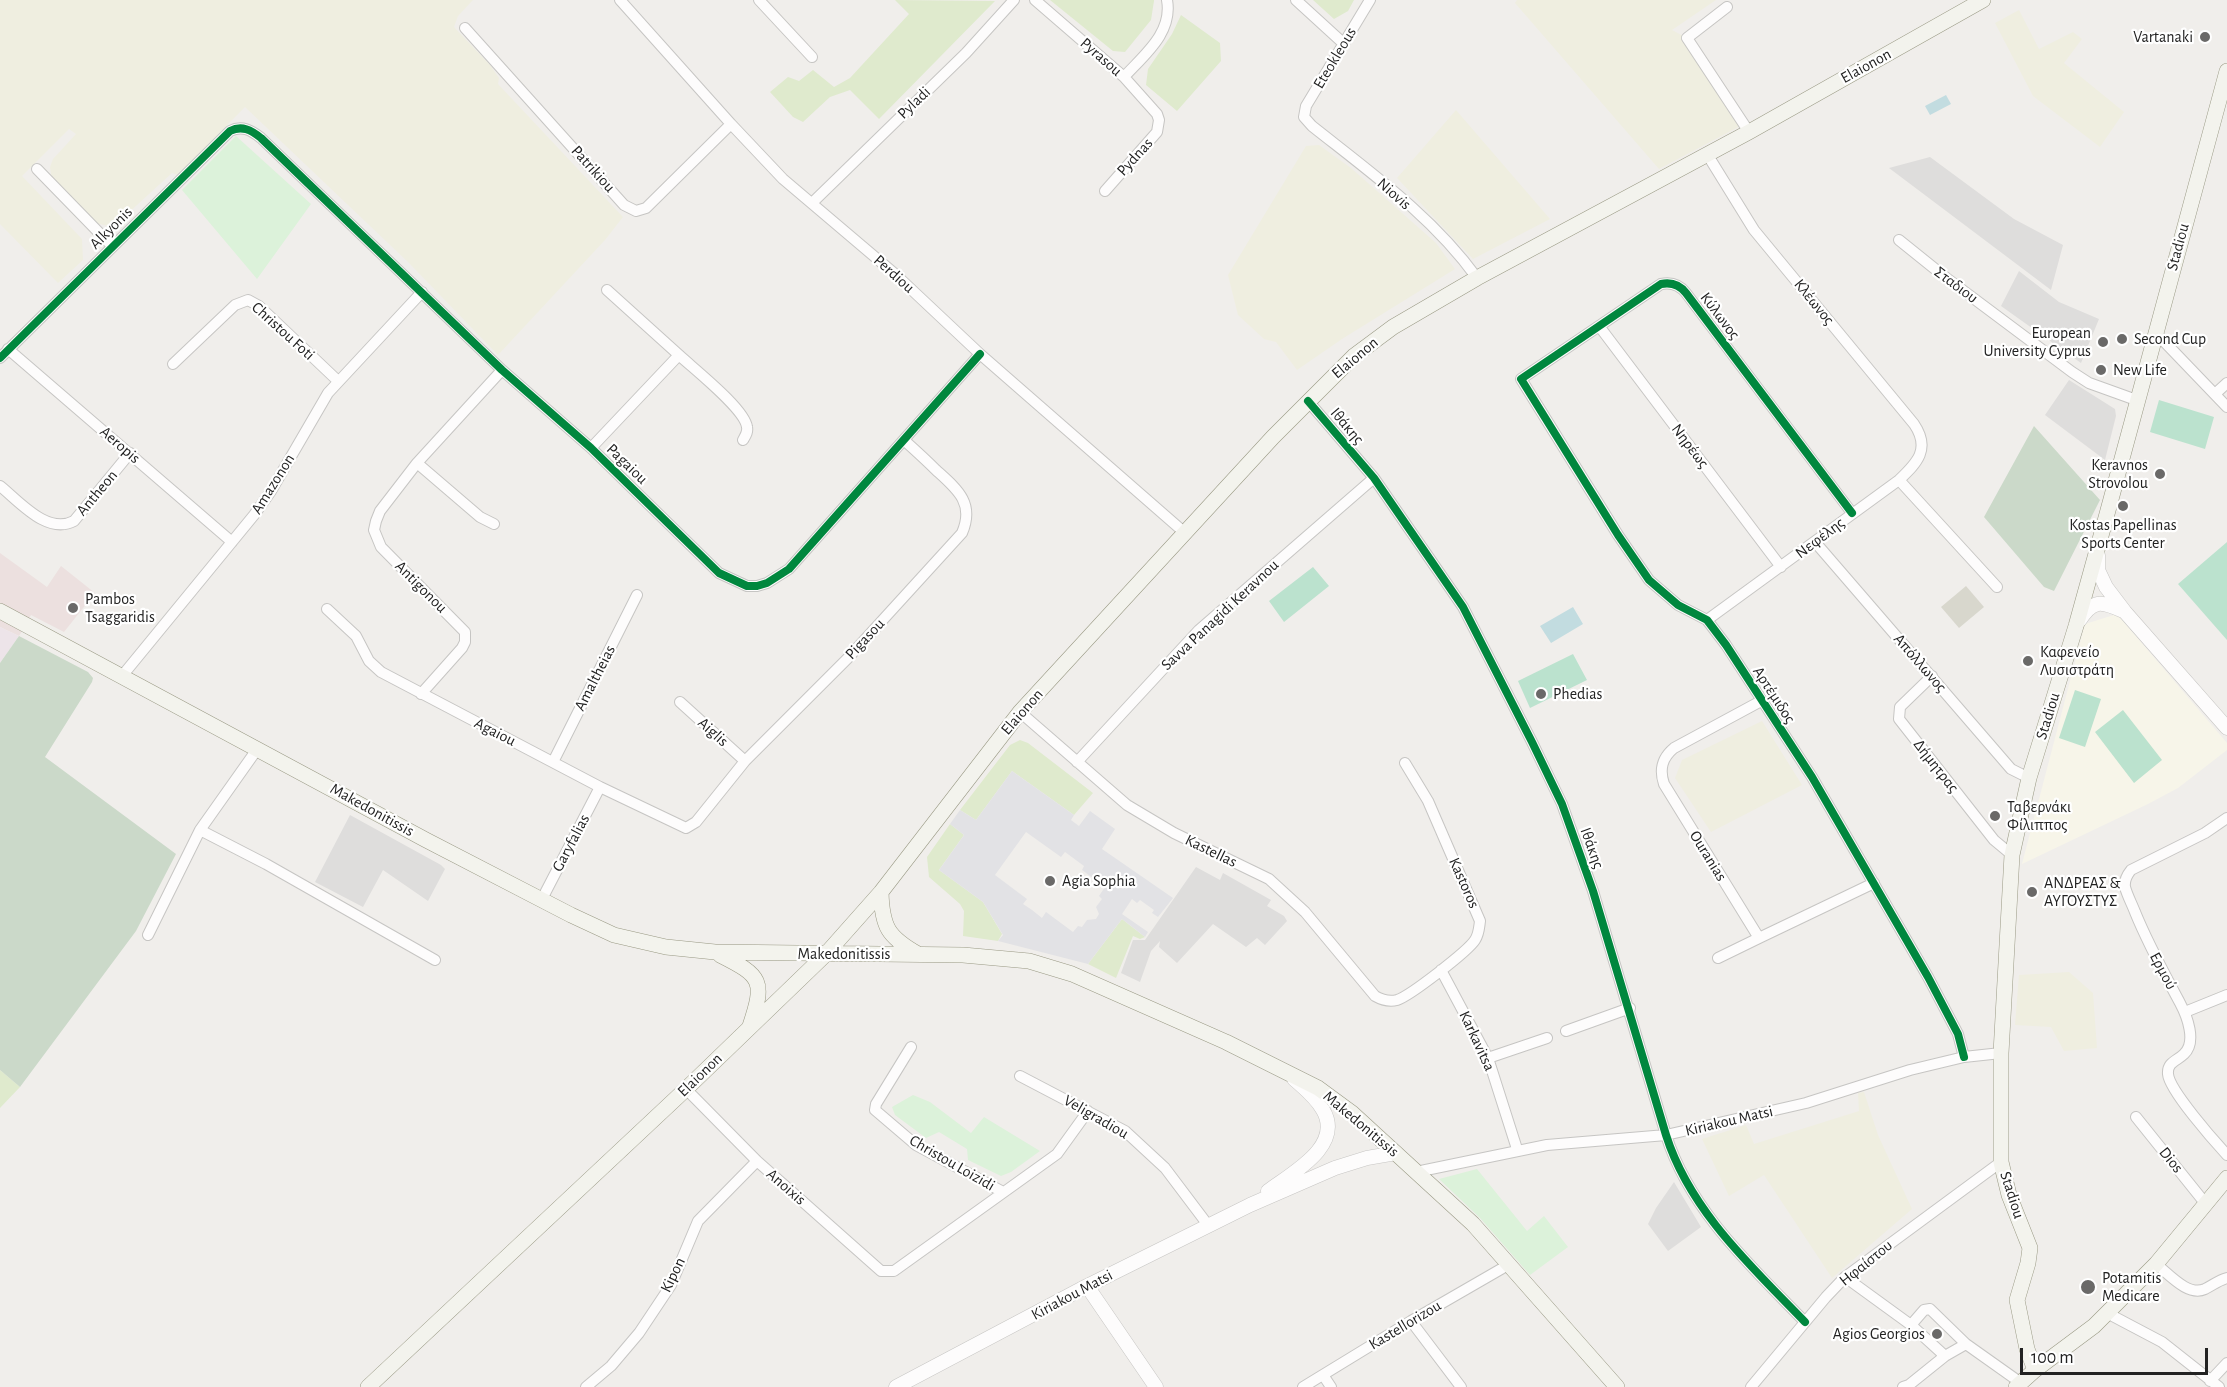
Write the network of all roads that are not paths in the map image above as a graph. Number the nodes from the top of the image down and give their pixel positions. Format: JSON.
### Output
{"nodes":[{"id":1,"x":620,"y":0,"type":"edge"},
{"id":2,"x":759,"y":0,"type":"edge"},
{"id":3,"x":1014,"y":0,"type":"edge"},
{"id":4,"x":1035,"y":0,"type":"edge"},
{"id":5,"x":1167,"y":0,"type":"edge"},
{"id":6,"x":1296,"y":0,"type":"edge"},
{"id":7,"x":1370,"y":0,"type":"edge"},
{"id":8,"x":1983,"y":0,"type":"edge"},
{"id":9,"x":1727,"y":7,"type":"dead end"},
{"id":10,"x":465,"y":28,"type":"dead end"},
{"id":11,"x":1343,"y":43,"type":"junction"},
{"id":12,"x":812,"y":57,"type":"dead end"},
{"id":13,"x":1124,"y":77,"type":"junction"},
{"id":14,"x":2226,"y":79,"type":"edge"},
{"id":15,"x":1304,"y":117,"type":"joint"},
{"id":16,"x":1159,"y":120,"type":"joint"},
{"id":17,"x":731,"y":124,"type":"junction"},
{"id":18,"x":246,"y":128,"type":"joint"},
{"id":19,"x":1749,"y":132,"type":"junction"},
{"id":20,"x":1707,"y":154,"type":"junction"},
{"id":21,"x":37,"y":169,"type":"dead end"},
{"id":22,"x":1105,"y":192,"type":"dead end"},
{"id":23,"x":812,"y":203,"type":"junction"},
{"id":24,"x":1899,"y":240,"type":"dead end"},
{"id":25,"x":112,"y":246,"type":"junction"},
{"id":26,"x":1477,"y":278,"type":"junction"},
{"id":27,"x":607,"y":290,"type":"dead end"},
{"id":28,"x":422,"y":292,"type":"junction"},
{"id":29,"x":1599,"y":326,"type":"junction"},
{"id":30,"x":2155,"y":333,"type":"junction"},
{"id":31,"x":8,"y":349,"type":"junction"},
{"id":32,"x":980,"y":354,"type":"junction"},
{"id":33,"x":679,"y":355,"type":"junction"},
{"id":34,"x":0,"y":358,"type":"edge"},
{"id":35,"x":173,"y":364,"type":"dead end"},
{"id":36,"x":502,"y":370,"type":"junction"},
{"id":37,"x":1521,"y":379,"type":"joint"},
{"id":38,"x":338,"y":381,"type":"junction"},
{"id":39,"x":2227,"y":383,"type":"edge"},
{"id":40,"x":2215,"y":394,"type":"junction"},
{"id":41,"x":1308,"y":401,"type":"junction"},
{"id":42,"x":2139,"y":401,"type":"junction"},
{"id":43,"x":2227,"y":407,"type":"edge"},
{"id":44,"x":743,"y":440,"type":"dead end"},
{"id":45,"x":905,"y":441,"type":"junction"},
{"id":46,"x":1922,"y":447,"type":"joint"},
{"id":47,"x":591,"y":448,"type":"junction"},
{"id":48,"x":130,"y":453,"type":"junction"},
{"id":49,"x":417,"y":464,"type":"junction"},
{"id":50,"x":1374,"y":478,"type":"junction"},
{"id":51,"x":1899,"y":480,"type":"junction"},
{"id":52,"x":0,"y":486,"type":"edge"},
{"id":53,"x":1852,"y":513,"type":"junction"},
{"id":54,"x":494,"y":524,"type":"dead end"},
{"id":55,"x":1185,"y":532,"type":"junction"},
{"id":56,"x":232,"y":542,"type":"junction"},
{"id":57,"x":1815,"y":542,"type":"junction"},
{"id":58,"x":2099,"y":544,"type":"junction"},
{"id":59,"x":1781,"y":567,"type":"junction"},
{"id":60,"x":1997,"y":587,"type":"dead end"},
{"id":61,"x":637,"y":595,"type":"dead end"},
{"id":62,"x":327,"y":609,"type":"dead end"},
{"id":63,"x":0,"y":611,"type":"edge"},
{"id":64,"x":2125,"y":612,"type":"junction"},
{"id":65,"x":1707,"y":620,"type":"junction"},
{"id":66,"x":2076,"y":626,"type":"junction"},
{"id":67,"x":122,"y":676,"type":"junction"},
{"id":68,"x":1932,"y":676,"type":"junction"},
{"id":69,"x":421,"y":694,"type":"junction"},
{"id":70,"x":1761,"y":701,"type":"junction"},
{"id":71,"x":680,"y":702,"type":"dead end"},
{"id":72,"x":1020,"y":712,"type":"junction"},
{"id":73,"x":2227,"y":728,"type":"edge"},
{"id":74,"x":258,"y":748,"type":"junction"},
{"id":75,"x":746,"y":761,"type":"junction"},
{"id":76,"x":553,"y":762,"type":"junction"},
{"id":77,"x":1077,"y":762,"type":"junction"},
{"id":78,"x":1405,"y":764,"type":"dead end"},
{"id":79,"x":2029,"y":778,"type":"junction"},
{"id":80,"x":600,"y":787,"type":"junction"},
{"id":81,"x":2227,"y":818,"type":"edge"},
{"id":82,"x":686,"y":828,"type":"joint"},
{"id":83,"x":200,"y":830,"type":"junction"},
{"id":84,"x":2012,"y":855,"type":"junction"},
{"id":85,"x":1874,"y":883,"type":"junction"},
{"id":86,"x":881,"y":892,"type":"junction"},
{"id":87,"x":542,"y":899,"type":"junction"},
{"id":88,"x":148,"y":935,"type":"dead end"},
{"id":89,"x":1759,"y":938,"type":"junction"},
{"id":90,"x":715,"y":952,"type":"junction"},
{"id":91,"x":826,"y":954,"type":"junction"},
{"id":92,"x":920,"y":954,"type":"junction"},
{"id":93,"x":1718,"y":958,"type":"dead end"},
{"id":94,"x":435,"y":960,"type":"dead end"},
{"id":95,"x":1441,"y":970,"type":"junction"},
{"id":96,"x":2227,"y":995,"type":"edge"},
{"id":97,"x":1388,"y":1001,"type":"joint"},
{"id":98,"x":1630,"y":1008,"type":"junction"},
{"id":99,"x":2185,"y":1012,"type":"junction"},
{"id":100,"x":749,"y":1029,"type":"junction"},
{"id":101,"x":1566,"y":1031,"type":"dead end"},
{"id":102,"x":1547,"y":1038,"type":"dead end"},
{"id":103,"x":911,"y":1047,"type":"dead end"},
{"id":104,"x":2001,"y":1053,"type":"junction"},
{"id":105,"x":1964,"y":1057,"type":"junction"},
{"id":106,"x":1488,"y":1058,"type":"junction"},
{"id":107,"x":1287,"y":1073,"type":"junction"},
{"id":108,"x":1020,"y":1076,"type":"dead end"},
{"id":109,"x":686,"y":1089,"type":"junction"},
{"id":110,"x":1088,"y":1111,"type":"junction"},
{"id":111,"x":2136,"y":1117,"type":"dead end"},
{"id":112,"x":1666,"y":1135,"type":"junction"},
{"id":113,"x":1517,"y":1149,"type":"junction"},
{"id":114,"x":1396,"y":1153,"type":"junction"},
{"id":115,"x":2227,"y":1155,"type":"edge"},
{"id":116,"x":757,"y":1161,"type":"junction"},
{"id":117,"x":2001,"y":1162,"type":"junction"},
{"id":118,"x":1416,"y":1172,"type":"junction"},
{"id":119,"x":2227,"y":1179,"type":"edge"},
{"id":120,"x":1003,"y":1192,"type":"junction"},
{"id":121,"x":2205,"y":1203,"type":"junction"},
{"id":122,"x":1250,"y":1205,"type":"junction"},
{"id":123,"x":1208,"y":1225,"type":"junction"},
{"id":124,"x":2156,"y":1264,"type":"junction"},
{"id":125,"x":1508,"y":1265,"type":"junction"},
{"id":126,"x":894,"y":1271,"type":"joint"},
{"id":127,"x":1845,"y":1277,"type":"junction"},
{"id":128,"x":2227,"y":1278,"type":"edge"},
{"id":129,"x":1087,"y":1286,"type":"junction"},
{"id":130,"x":2107,"y":1313,"type":"junction"},
{"id":131,"x":1411,"y":1321,"type":"junction"},
{"id":132,"x":1806,"y":1322,"type":"junction"},
{"id":133,"x":1911,"y":1325,"type":"junction"},
{"id":134,"x":1966,"y":1344,"type":"junction"},
{"id":135,"x":1945,"y":1356,"type":"junction"},
{"id":136,"x":2227,"y":1363,"type":"edge"},
{"id":137,"x":2035,"y":1370,"type":"junction"},
{"id":138,"x":1323,"y":1375,"type":"junction"},
{"id":139,"x":2215,"y":1384,"type":"edge"},
{"id":140,"x":2018,"y":1385,"type":"edge"},
{"id":141,"x":1154,"y":1386,"type":"edge"},
{"id":142,"x":1615,"y":1386,"type":"edge"},
{"id":143,"x":368,"y":1387,"type":"edge"},
{"id":144,"x":586,"y":1387,"type":"edge"},
{"id":145,"x":896,"y":1387,"type":"edge"},
{"id":146,"x":1303,"y":1387,"type":"edge"},
{"id":147,"x":1331,"y":1387,"type":"edge"},
{"id":148,"x":1461,"y":1387,"type":"edge"},
{"id":149,"x":1751,"y":1387,"type":"edge"},
{"id":150,"x":1903,"y":1387,"type":"edge"}],
"edges":[{"from":1,"to":17,"type":"street","name":"Perdiou"},
{"from":2,"to":12,"type":"street"},
{"from":3,"to":23,"type":"street","name":"Pyladi"},
{"from":4,"to":13,"type":"street","name":"Pyrasou"},
{"from":5,"to":13,"type":"street"},
{"from":6,"to":11,"type":"street"},
{"from":7,"to":11,"type":"street","name":"Eteokleous"},
{"from":8,"to":19,"type":"main road","name":"Elaionon"},
{"from":9,"to":19,"type":"street"},
{"from":10,"to":17,"type":"street","name":"Patrikiou"},
{"from":11,"to":15,"type":"street","name":"Eteokleous"},
{"from":13,"to":16,"type":"street","name":"Pyrasou"},
{"from":14,"to":30,"type":"main road","name":"Stadiou"},
{"from":15,"to":26,"type":"street","name":"Niovis"},
{"from":16,"to":22,"type":"street","name":"Pydnas"},
{"from":17,"to":23,"type":"street","name":"Perdiou"},
{"from":18,"to":25,"type":"street","name":"Alkyonis"},
{"from":18,"to":28,"type":"street","name":"Pagaiou"},
{"from":19,"to":20,"type":"main road","name":"Elaionon"},
{"from":20,"to":26,"type":"main road","name":"Elaionon"},
{"from":20,"to":46,"type":"street","name":"Κλέωνος"},
{"from":21,"to":25,"type":"street"},
{"from":23,"to":32,"type":"street","name":"Perdiou"},
{"from":24,"to":42,"type":"street","name":"Σταδιου"},
{"from":25,"to":31,"type":"street","name":"Alkyonis"},
{"from":26,"to":41,"type":"main road","name":"Elaionon"},
{"from":27,"to":33,"type":"street"},
{"from":28,"to":36,"type":"street","name":"Pagaiou"},
{"from":28,"to":38,"type":"street","name":"Amazonon"},
{"from":29,"to":37,"type":"street","name":"Κύλωνος"},
{"from":29,"to":53,"type":"street","name":"Κύλωνος"},
{"from":29,"to":59,"type":"street","name":"Νηρέως"},
{"from":30,"to":40,"type":"street"},
{"from":30,"to":42,"type":"main road","name":"Stadiou"},
{"from":31,"to":34,"type":"street","name":"Alkyonis"},
{"from":31,"to":48,"type":"street","name":"Aeropis"},
{"from":32,"to":45,"type":"street","name":"Pagaiou"},
{"from":32,"to":55,"type":"street","name":"Perdiou"},
{"from":33,"to":44,"type":"street"},
{"from":33,"to":47,"type":"street"},
{"from":35,"to":38,"type":"street","name":"Christou Foti"},
{"from":36,"to":47,"type":"street","name":"Pagaiou"},
{"from":36,"to":49,"type":"street"},
{"from":37,"to":65,"type":"street","name":"Αρτέμιδος"},
{"from":38,"to":56,"type":"street","name":"Amazonon"},
{"from":39,"to":40,"type":"street"},
{"from":40,"to":43,"type":"street"},
{"from":41,"to":50,"type":"street","name":"Ιθάκης"},
{"from":41,"to":55,"type":"main road","name":"Elaionon"},
{"from":42,"to":58,"type":"main road","name":"Stadiou"},
{"from":45,"to":47,"type":"street","name":"Pagaiou"},
{"from":45,"to":75,"type":"street","name":"Pigasou"},
{"from":46,"to":51,"type":"street","name":"Νεφέλης"},
{"from":48,"to":52,"type":"street","name":"Antheon"},
{"from":48,"to":56,"type":"street","name":"Aeropis"},
{"from":49,"to":54,"type":"street"},
{"from":49,"to":69,"type":"street","name":"Antigonou"},
{"from":50,"to":77,"type":"street","name":"Savva Panagidi Keravnou"},
{"from":50,"to":98,"type":"street","name":"Ιθάκης"},
{"from":51,"to":53,"type":"street","name":"Νεφέλης"},
{"from":51,"to":60,"type":"street"},
{"from":53,"to":57,"type":"street","name":"Νεφέλης"},
{"from":55,"to":72,"type":"main road","name":"Elaionon"},
{"from":56,"to":67,"type":"street","name":"Amazonon"},
{"from":57,"to":59,"type":"street","name":"Νεφέλης"},
{"from":57,"to":68,"type":"street","name":"Απόλλωνος"},
{"from":58,"to":64,"type":"street"},
{"from":58,"to":66,"type":"main road","name":"Stadiou"},
{"from":59,"to":65,"type":"street","name":"Νεφέλης"},
{"from":61,"to":76,"type":"street","name":"Amaltheias"},
{"from":62,"to":69,"type":"street","name":"Agaiou"},
{"from":63,"to":67,"type":"main road","name":"Makedonitissis"},
{"from":64,"to":66,"type":"street"},
{"from":64,"to":73,"type":"street"},
{"from":65,"to":70,"type":"street","name":"Αρτέμιδος"},
{"from":66,"to":79,"type":"main road","name":"Stadiou"},
{"from":67,"to":74,"type":"main road","name":"Makedonitissis"},
{"from":68,"to":79,"type":"street","name":"Απόλλωνος"},
{"from":68,"to":84,"type":"street","name":"Δήμητρας"},
{"from":69,"to":76,"type":"street","name":"Agaiou"},
{"from":70,"to":85,"type":"street","name":"Αρτέμιδος"},
{"from":70,"to":89,"type":"street","name":"Ouranias"},
{"from":71,"to":75,"type":"street","name":"Aiglis"},
{"from":72,"to":77,"type":"street","name":"Kastellas"},
{"from":72,"to":86,"type":"main road","name":"Elaionon"},
{"from":74,"to":83,"type":"street"},
{"from":74,"to":87,"type":"main road","name":"Makedonitissis"},
{"from":75,"to":82,"type":"street","name":"Pigasou"},
{"from":76,"to":80,"type":"street","name":"Agaiou"},
{"from":77,"to":97,"type":"street","name":"Kastellas"},
{"from":78,"to":95,"type":"street","name":"Kastoros"},
{"from":79,"to":84,"type":"main road","name":"Stadiou"},
{"from":80,"to":82,"type":"street","name":"Agaiou"},
{"from":80,"to":87,"type":"street","name":"Garyfalias"},
{"from":81,"to":99,"type":"street","name":"Ερμού"},
{"from":83,"to":88,"type":"street"},
{"from":83,"to":94,"type":"street"},
{"from":84,"to":104,"type":"main road","name":"Stadiou"},
{"from":85,"to":89,"type":"street"},
{"from":85,"to":105,"type":"street","name":"Αρτέμιδος"},
{"from":86,"to":91,"type":"main road","name":"Elaionon"},
{"from":86,"to":92,"type":"main road"},
{"from":87,"to":90,"type":"main road","name":"Makedonitissis"},
{"from":89,"to":93,"type":"street"},
{"from":90,"to":91,"type":"main road","name":"Makedonitissis"},
{"from":90,"to":100,"type":"main road"},
{"from":91,"to":92,"type":"main road","name":"Makedonitissis"},
{"from":91,"to":100,"type":"main road","name":"Elaionon"},
{"from":92,"to":107,"type":"main road","name":"Makedonitissis"},
{"from":95,"to":97,"type":"street","name":"Kastoros"},
{"from":95,"to":106,"type":"street","name":"Karkavitsa"},
{"from":96,"to":99,"type":"street"},
{"from":98,"to":101,"type":"street"},
{"from":98,"to":112,"type":"street","name":"Ιθάκης"},
{"from":99,"to":115,"type":"street","name":"Ερμού"},
{"from":100,"to":109,"type":"main road","name":"Elaionon"},
{"from":102,"to":106,"type":"street"},
{"from":103,"to":120,"type":"street","name":"Christou Loizidi"},
{"from":104,"to":105,"type":"street","name":"Kiriakou Matsi"},
{"from":104,"to":117,"type":"main road","name":"Stadiou"},
{"from":105,"to":112,"type":"street","name":"Kiriakou Matsi"},
{"from":106,"to":113,"type":"street","name":"Karkavitsa"},
{"from":107,"to":114,"type":"main road","name":"Makedonitissis"},
{"from":107,"to":122,"type":"street","name":"Kiriakou Matsi"},
{"from":108,"to":110,"type":"street","name":"Veligradiou"},
{"from":109,"to":116,"type":"street","name":"Anoixis"},
{"from":109,"to":143,"type":"main road","name":"Elaionon"},
{"from":110,"to":120,"type":"street","name":"Christou Loizidi"},
{"from":110,"to":123,"type":"street","name":"Veligradiou"},
{"from":111,"to":121,"type":"street","name":"Dios"},
{"from":112,"to":113,"type":"street","name":"Kiriakou Matsi"},
{"from":112,"to":132,"type":"street","name":"Ιθάκης"},
{"from":113,"to":118,"type":"street","name":"Kiriakou Matsi"},
{"from":114,"to":118,"type":"main road","name":"Makedonitissis"},
{"from":114,"to":122,"type":"street","name":"Kiriakou Matsi"},
{"from":116,"to":126,"type":"street","name":"Anoixis"},
{"from":116,"to":144,"type":"street","name":"Kipon"},
{"from":117,"to":127,"type":"street","name":"Ηφαίστου"},
{"from":117,"to":137,"type":"main road","name":"Stadiou"},
{"from":118,"to":125,"type":"main road","name":"Makedonitissis"},
{"from":119,"to":121,"type":"main road"},
{"from":120,"to":126,"type":"street","name":"Christou Loizidi"},
{"from":121,"to":124,"type":"main road"},
{"from":122,"to":123,"type":"street","name":"Kiriakou Matsi"},
{"from":123,"to":129,"type":"street","name":"Kiriakou Matsi"},
{"from":124,"to":128,"type":"street"},
{"from":124,"to":130,"type":"main road"},
{"from":125,"to":131,"type":"street","name":"Kastellorizou"},
{"from":125,"to":142,"type":"main road","name":"Makedonitissis"},
{"from":127,"to":132,"type":"street","name":"Ηφαίστου"},
{"from":127,"to":133,"type":"street"},
{"from":129,"to":141,"type":"street"},
{"from":129,"to":145,"type":"street","name":"Kiriakou Matsi"},
{"from":130,"to":137,"type":"main road"},
{"from":130,"to":139,"type":"street"},
{"from":131,"to":138,"type":"street","name":"Kastellorizou"},
{"from":131,"to":148,"type":"street"},
{"from":132,"to":149,"type":"street","name":"Ηφαίστου"},
{"from":133,"to":134,"type":"street"},
{"from":133,"to":135,"type":"street"},
{"from":134,"to":135,"type":"street"},
{"from":134,"to":140,"type":"street"},
{"from":135,"to":150,"type":"street"},
{"from":136,"to":139,"type":"street"},
{"from":137,"to":140,"type":"main road"},
{"from":138,"to":146,"type":"street","name":"Kastellorizou"},
{"from":138,"to":147,"type":"street"}]}
